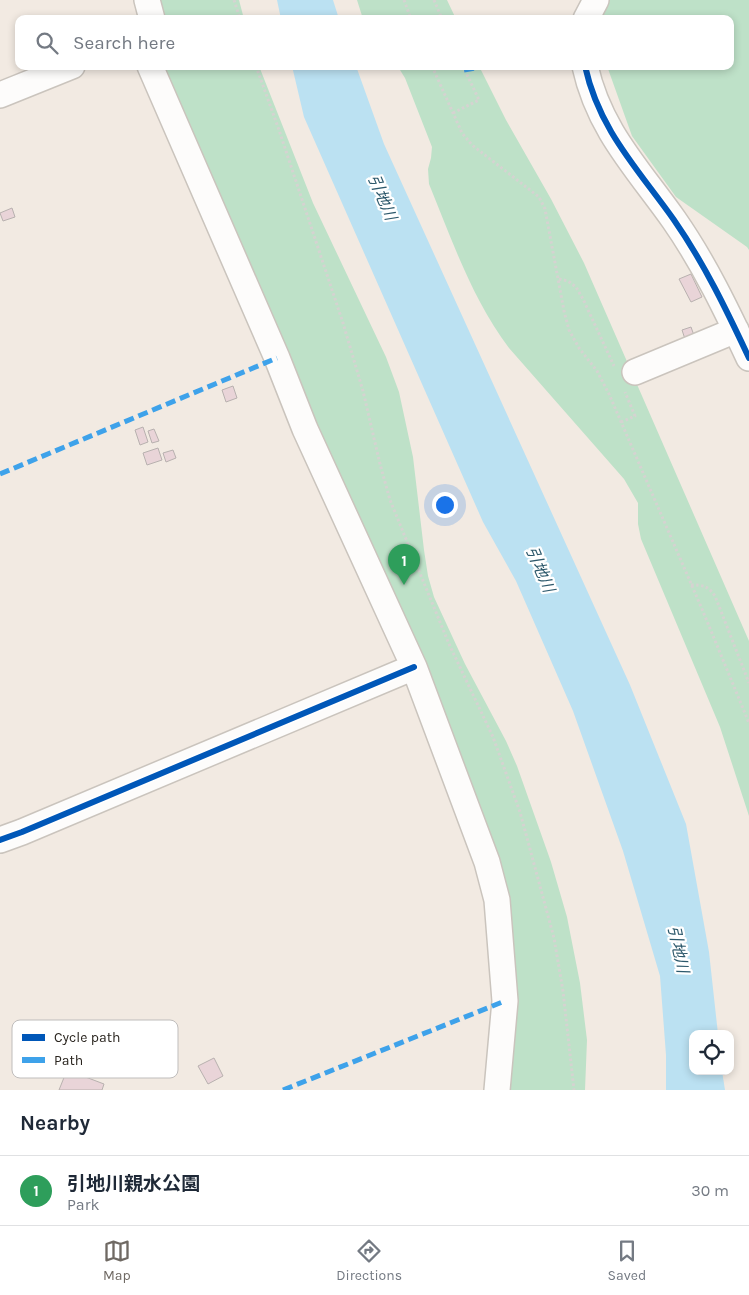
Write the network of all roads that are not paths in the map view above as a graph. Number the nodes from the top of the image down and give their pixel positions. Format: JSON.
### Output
{"nodes":[{"id":1,"x":147,"y":0,"type":"edge"},
{"id":2,"x":596,"y":0,"type":"edge"},
{"id":3,"x":151,"y":15,"type":"edge"},
{"id":4,"x":588,"y":15,"type":"edge"},
{"id":5,"x":62,"y":70,"type":"edge"},
{"id":6,"x":152,"y":70,"type":"edge"},
{"id":7,"x":586,"y":70,"type":"edge"},
{"id":8,"x":0,"y":95,"type":"edge"},
{"id":9,"x":736,"y":330,"type":"junction"},
{"id":10,"x":749,"y":358,"type":"edge"},
{"id":11,"x":624,"y":376,"type":"road end"},
{"id":12,"x":414,"y":667,"type":"junction"},
{"id":13,"x":0,"y":840,"type":"edge"},
{"id":14,"x":497,"y":1090,"type":"edge"}],
"edges":[{"from":1,"to":3,"type":"street"},
{"from":2,"to":4,"type":"street"},
{"from":5,"to":8,"type":"street"},
{"from":6,"to":12,"type":"street"},
{"from":7,"to":9,"type":"street"},
{"from":9,"to":10,"type":"street"},
{"from":9,"to":11,"type":"street"},
{"from":12,"to":13,"type":"street"},
{"from":12,"to":14,"type":"street"}]}
